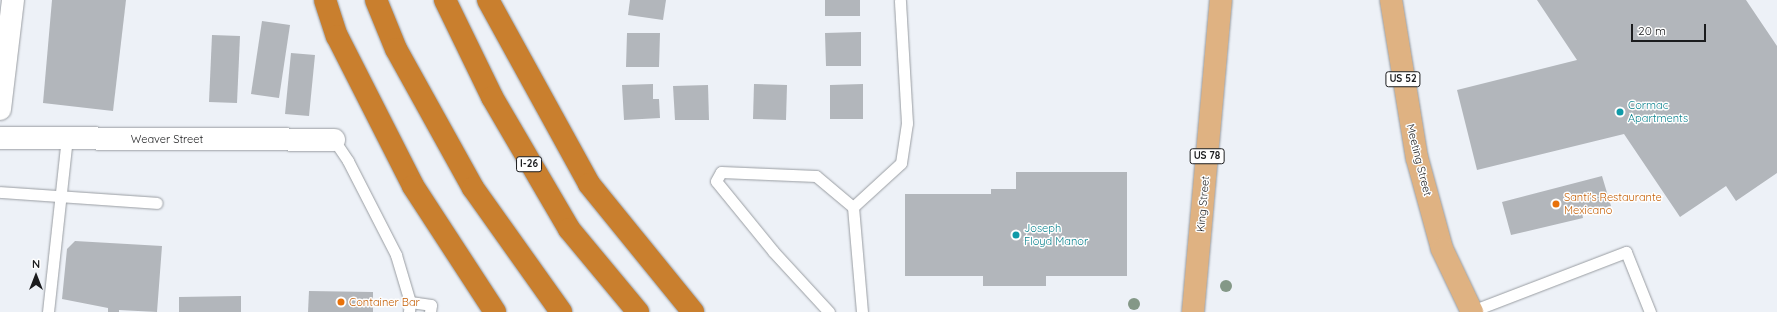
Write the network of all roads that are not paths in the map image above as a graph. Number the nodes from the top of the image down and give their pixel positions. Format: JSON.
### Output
{"nodes":[{"id":1,"x":13,"y":0,"type":"edge"},
{"id":2,"x":325,"y":0,"type":"edge"},
{"id":3,"x":376,"y":0,"type":"edge"},
{"id":4,"x":444,"y":0,"type":"edge"},
{"id":5,"x":488,"y":0,"type":"edge"},
{"id":6,"x":900,"y":0,"type":"edge"},
{"id":7,"x":1221,"y":0,"type":"edge"},
{"id":8,"x":1391,"y":0,"type":"edge"},
{"id":9,"x":0,"y":109,"type":"edge"},
{"id":10,"x":0,"y":138,"type":"edge"},
{"id":11,"x":67,"y":138,"type":"junction"},
{"id":12,"x":334,"y":140,"type":"joint"},
{"id":13,"x":0,"y":192,"type":"edge"},
{"id":14,"x":60,"y":198,"type":"junction"},
{"id":15,"x":157,"y":203,"type":"dead end"},
{"id":16,"x":853,"y":207,"type":"junction"},
{"id":17,"x":409,"y":307,"type":"edge"},
{"id":18,"x":1472,"y":311,"type":"edge"},
{"id":19,"x":1648,"y":311,"type":"edge"},
{"id":20,"x":48,"y":312,"type":"edge"},
{"id":21,"x":430,"y":312,"type":"edge"},
{"id":22,"x":496,"y":312,"type":"edge"},
{"id":23,"x":561,"y":312,"type":"edge"},
{"id":24,"x":638,"y":312,"type":"edge"},
{"id":25,"x":693,"y":312,"type":"edge"},
{"id":26,"x":829,"y":312,"type":"edge"},
{"id":27,"x":862,"y":312,"type":"edge"},
{"id":28,"x":1194,"y":312,"type":"edge"}],
"edges":[{"from":1,"to":9,"type":"street"},
{"from":2,"to":22,"type":"highway"},
{"from":3,"to":23,"type":"highway"},
{"from":4,"to":24,"type":"highway","number":"I-26"},
{"from":5,"to":25,"type":"highway"},
{"from":6,"to":16,"type":"lane"},
{"from":7,"to":28,"type":"main road","name":"King Street","number":"US 78"},
{"from":8,"to":18,"type":"main road","name":"Meeting Street","number":"US 52"},
{"from":10,"to":11,"type":"street","name":"Weaver Street"},
{"from":11,"to":12,"type":"street","name":"Weaver Street"},
{"from":11,"to":14,"type":"lane"},
{"from":12,"to":17,"type":"lane"},
{"from":13,"to":14,"type":"lane"},
{"from":14,"to":15,"type":"lane"},
{"from":14,"to":20,"type":"lane"},
{"from":16,"to":26,"type":"lane"},
{"from":16,"to":27,"type":"lane"},
{"from":17,"to":21,"type":"lane"},
{"from":18,"to":19,"type":"lane"}]}
